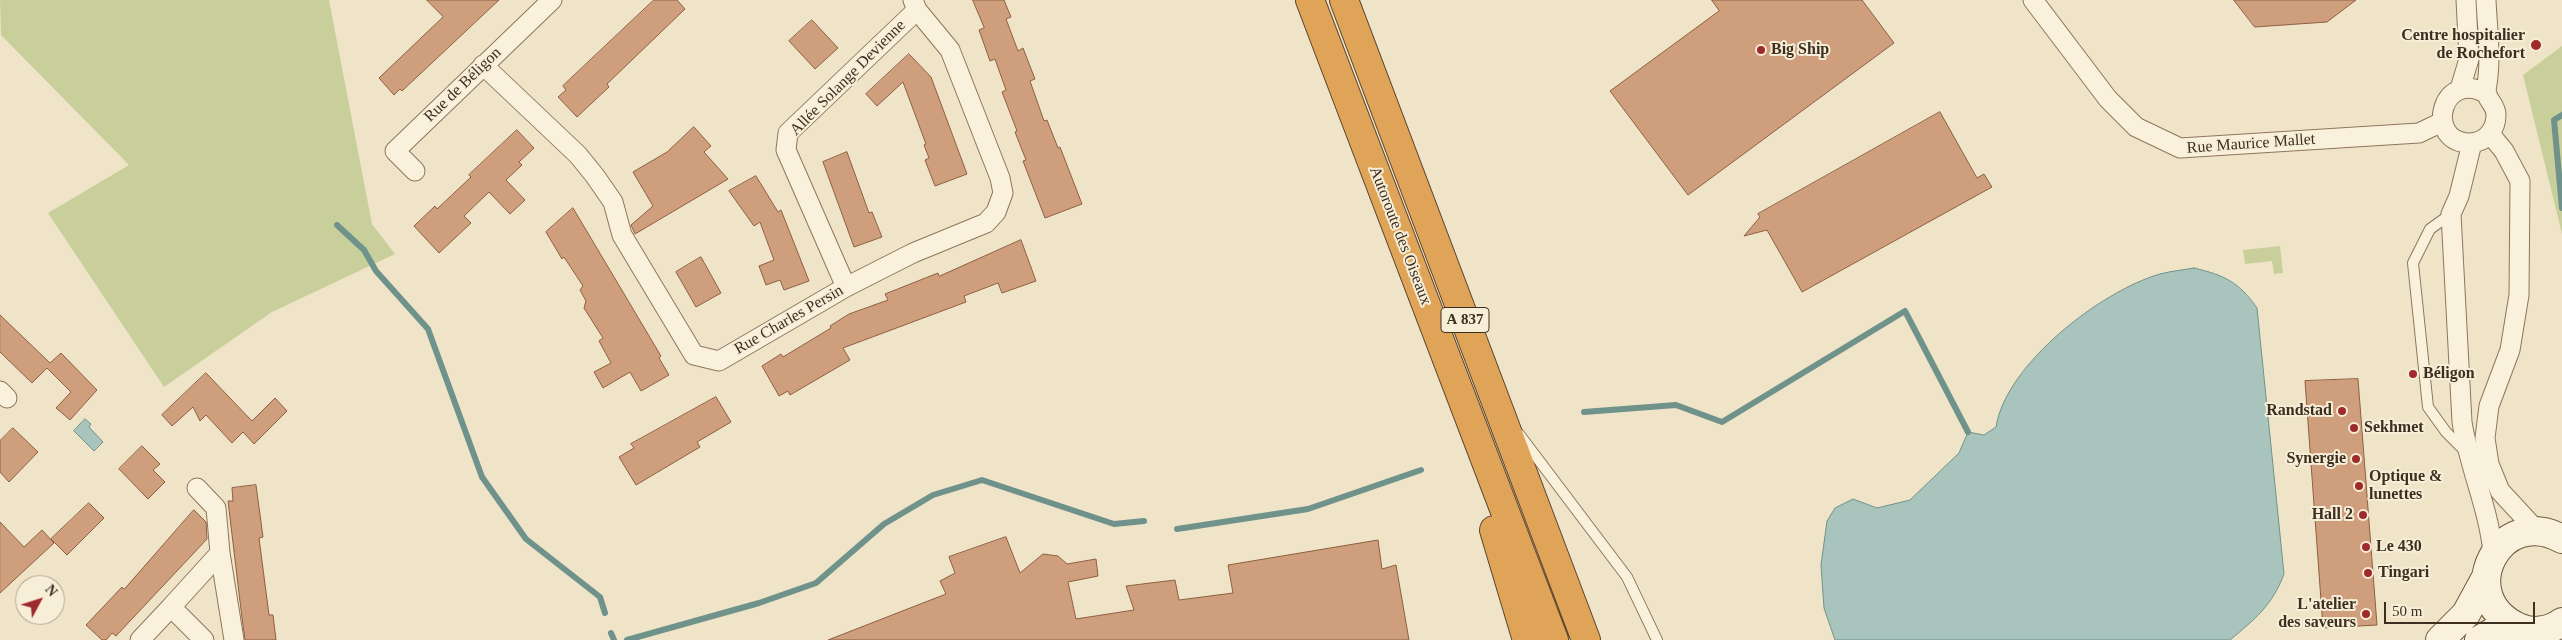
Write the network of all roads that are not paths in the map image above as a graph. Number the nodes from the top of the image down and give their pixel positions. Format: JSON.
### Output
{"nodes":[{"id":1,"x":552,"y":0,"type":"edge"},
{"id":2,"x":1310,"y":0,"type":"edge"},
{"id":3,"x":1344,"y":0,"type":"edge"},
{"id":4,"x":2034,"y":0,"type":"edge"},
{"id":5,"x":2466,"y":0,"type":"edge"},
{"id":6,"x":2486,"y":0,"type":"edge"},
{"id":7,"x":915,"y":5,"type":"edge"},
{"id":8,"x":483,"y":66,"type":"junction"},
{"id":9,"x":2460,"y":89,"type":"junction"},
{"id":10,"x":2486,"y":94,"type":"junction"},
{"id":11,"x":2442,"y":122,"type":"junction"},
{"id":12,"x":2490,"y":134,"type":"junction"},
{"id":13,"x":2472,"y":143,"type":"junction"},
{"id":14,"x":414,"y":171,"type":"dead end"},
{"id":15,"x":2451,"y":214,"type":"junction"},
{"id":16,"x":846,"y":287,"type":"junction"},
{"id":17,"x":1421,"y":292,"type":"junction"},
{"id":18,"x":1498,"y":408,"type":"junction"},
{"id":19,"x":2467,"y":453,"type":"junction"},
{"id":20,"x":197,"y":488,"type":"dead end"},
{"id":21,"x":2552,"y":533,"type":"edge"},
{"id":22,"x":220,"y":553,"type":"junction"},
{"id":23,"x":2489,"y":566,"type":"junction"},
{"id":24,"x":171,"y":607,"type":"junction"},
{"id":25,"x":2547,"y":630,"type":"edge"},
{"id":26,"x":140,"y":640,"type":"edge"},
{"id":27,"x":204,"y":640,"type":"edge"},
{"id":28,"x":234,"y":640,"type":"edge"},
{"id":29,"x":1527,"y":640,"type":"edge"},
{"id":30,"x":1554,"y":640,"type":"edge"},
{"id":31,"x":1586,"y":640,"type":"edge"},
{"id":32,"x":1657,"y":640,"type":"edge"},
{"id":33,"x":2440,"y":640,"type":"edge"},
{"id":34,"x":2479,"y":640,"type":"edge"}],
"edges":[{"from":1,"to":8,"type":"street","name":"Rue de Béligon"},
{"from":2,"to":17,"type":"highway","name":"Autoroute des Oiseaux","number":"A 837"},
{"from":3,"to":18,"type":"highway","name":"Autoroute des Oiseaux","number":"A 837"},
{"from":4,"to":11,"type":"street","name":"Rue Maurice Mallet"},
{"from":5,"to":9,"type":"street"},
{"from":6,"to":10,"type":"street"},
{"from":7,"to":16,"type":"street","name":"Allée Solange Devienne"},
{"from":7,"to":16,"type":"street","name":"Rue Charles Persin"},
{"from":8,"to":14,"type":"street","name":"Rue de Béligon"},
{"from":8,"to":16,"type":"street","name":"Rue Charles Persin"},
{"from":9,"to":10,"type":"street"},
{"from":9,"to":11,"type":"street"},
{"from":10,"to":12,"type":"street"},
{"from":11,"to":13,"type":"street"},
{"from":12,"to":13,"type":"street"},
{"from":12,"to":21,"type":"street"},
{"from":13,"to":15,"type":"street"},
{"from":15,"to":19,"type":"street"},
{"from":15,"to":19,"type":"lane"},
{"from":17,"to":29,"type":"highway"},
{"from":17,"to":30,"type":"highway","name":"Autoroute des Oiseaux","number":"A 837"},
{"from":18,"to":31,"type":"highway","name":"Autoroute des Oiseaux","number":"A 837"},
{"from":18,"to":32,"type":"lane"},
{"from":19,"to":23,"type":"street"},
{"from":20,"to":22,"type":"street"},
{"from":21,"to":23,"type":"main road"},
{"from":22,"to":24,"type":"street"},
{"from":22,"to":28,"type":"street"},
{"from":23,"to":25,"type":"main road"},
{"from":23,"to":33,"type":"main road"},
{"from":24,"to":26,"type":"street"},
{"from":24,"to":27,"type":"street"},
{"from":25,"to":34,"type":"main road"}]}
